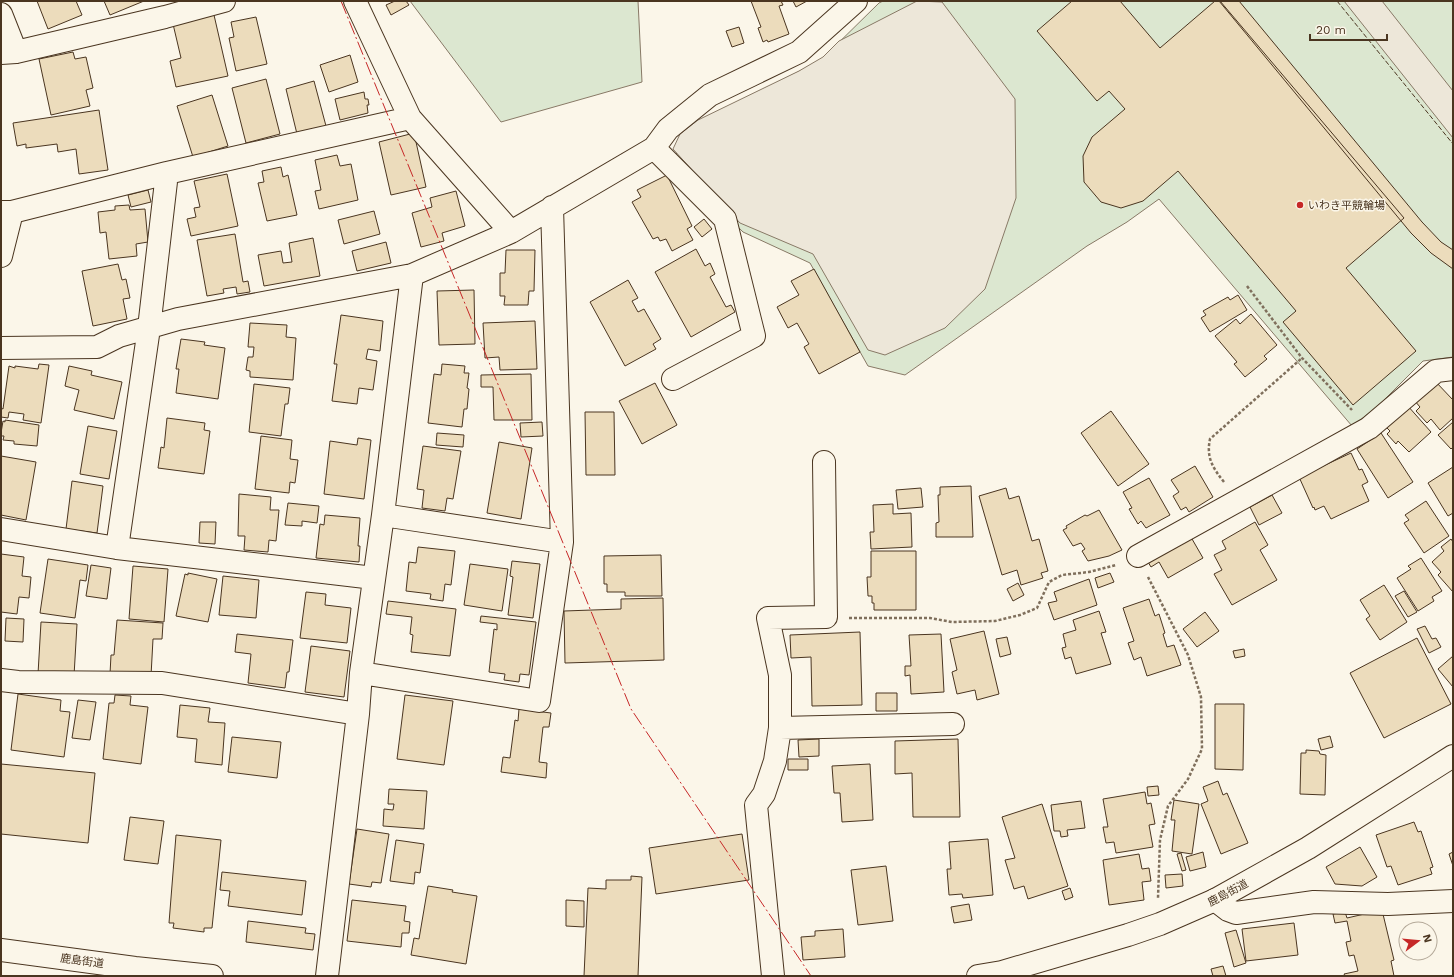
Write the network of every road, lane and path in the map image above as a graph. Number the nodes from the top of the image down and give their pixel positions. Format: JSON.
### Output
{"nodes":[{"id":1,"x":224,"y":1,"type":"edge"},
{"id":2,"x":355,"y":1,"type":"edge"},
{"id":3,"x":856,"y":1,"type":"edge"},
{"id":4,"x":162,"y":9,"type":"edge"},
{"id":5,"x":1,"y":14,"type":"edge"},
{"id":6,"x":8,"y":52,"type":"edge"},
{"id":7,"x":410,"y":118,"type":"junction"},
{"id":8,"x":654,"y":148,"type":"junction"},
{"id":9,"x":168,"y":173,"type":"junction"},
{"id":10,"x":552,"y":207,"type":"junction"},
{"id":11,"x":7,"y":212,"type":"edge"},
{"id":12,"x":511,"y":232,"type":"junction"},
{"id":13,"x":1,"y":256,"type":"edge"},
{"id":14,"x":412,"y":275,"type":"junction"},
{"id":15,"x":1247,"y":286,"type":"dead end"},
{"id":16,"x":149,"y":328,"type":"junction"},
{"id":17,"x":1,"y":348,"type":"edge"},
{"id":18,"x":1302,"y":358,"type":"junction"},
{"id":19,"x":1453,"y":369,"type":"edge"},
{"id":20,"x":673,"y":379,"type":"dead end"},
{"id":21,"x":1369,"y":428,"type":"junction"},
{"id":22,"x":824,"y":462,"type":"dead end"},
{"id":23,"x":1238,"y":500,"type":"junction"},
{"id":24,"x":383,"y":515,"type":"junction"},
{"id":25,"x":1,"y":529,"type":"edge"},
{"id":26,"x":562,"y":542,"type":"junction"},
{"id":27,"x":117,"y":548,"type":"junction"},
{"id":28,"x":1138,"y":556,"type":"junction"},
{"id":29,"x":374,"y":578,"type":"junction"},
{"id":30,"x":826,"y":617,"type":"junction"},
{"id":31,"x":361,"y":673,"type":"junction"},
{"id":32,"x":1,"y":680,"type":"edge"},
{"id":33,"x":358,"y":714,"type":"junction"},
{"id":34,"x":953,"y":724,"type":"dead end"},
{"id":35,"x":780,"y":728,"type":"junction"},
{"id":36,"x":1453,"y":756,"type":"edge"},
{"id":37,"x":1215,"y":900,"type":"junction"},
{"id":38,"x":1453,"y":901,"type":"edge"},
{"id":39,"x":1160,"y":924,"type":"junction"},
{"id":40,"x":1,"y":950,"type":"edge"},
{"id":41,"x":212,"y":976,"type":"edge"},
{"id":42,"x":327,"y":976,"type":"edge"},
{"id":43,"x":773,"y":976,"type":"edge"},
{"id":44,"x":978,"y":976,"type":"edge"}],
"edges":[{"from":1,"to":4,"type":"street"},
{"from":2,"to":7,"type":"street"},
{"from":3,"to":8,"type":"street"},
{"from":4,"to":6,"type":"street"},
{"from":5,"to":6,"type":"street"},
{"from":7,"to":9,"type":"street"},
{"from":7,"to":12,"type":"street"},
{"from":8,"to":10,"type":"street"},
{"from":8,"to":20,"type":"street"},
{"from":9,"to":11,"type":"street"},
{"from":9,"to":16,"type":"street"},
{"from":10,"to":12,"type":"street"},
{"from":10,"to":26,"type":"street"},
{"from":11,"to":13,"type":"street"},
{"from":12,"to":14,"type":"street"},
{"from":14,"to":16,"type":"street"},
{"from":14,"to":24,"type":"street"},
{"from":15,"to":18,"type":"path"},
{"from":16,"to":17,"type":"street"},
{"from":16,"to":27,"type":"street"},
{"from":18,"to":21,"type":"path"},
{"from":18,"to":23,"type":"path"},
{"from":19,"to":21,"type":"street"},
{"from":21,"to":23,"type":"street"},
{"from":22,"to":30,"type":"street"},
{"from":23,"to":28,"type":"street"},
{"from":24,"to":26,"type":"street"},
{"from":24,"to":29,"type":"street"},
{"from":25,"to":27,"type":"street"},
{"from":26,"to":31,"type":"street"},
{"from":27,"to":29,"type":"street"},
{"from":28,"to":30,"type":"path"},
{"from":28,"to":39,"type":"path"},
{"from":29,"to":31,"type":"street"},
{"from":30,"to":35,"type":"street"},
{"from":31,"to":33,"type":"street"},
{"from":32,"to":33,"type":"street"},
{"from":33,"to":42,"type":"street"},
{"from":34,"to":35,"type":"street"},
{"from":35,"to":43,"type":"street"},
{"from":36,"to":37,"type":"street","name":"鹿島街道"},
{"from":37,"to":38,"type":"street"},
{"from":37,"to":39,"type":"street","name":"鹿島街道"},
{"from":39,"to":44,"type":"street","name":"鹿島街道"},
{"from":40,"to":41,"type":"street","name":"鹿島街道"}]}
